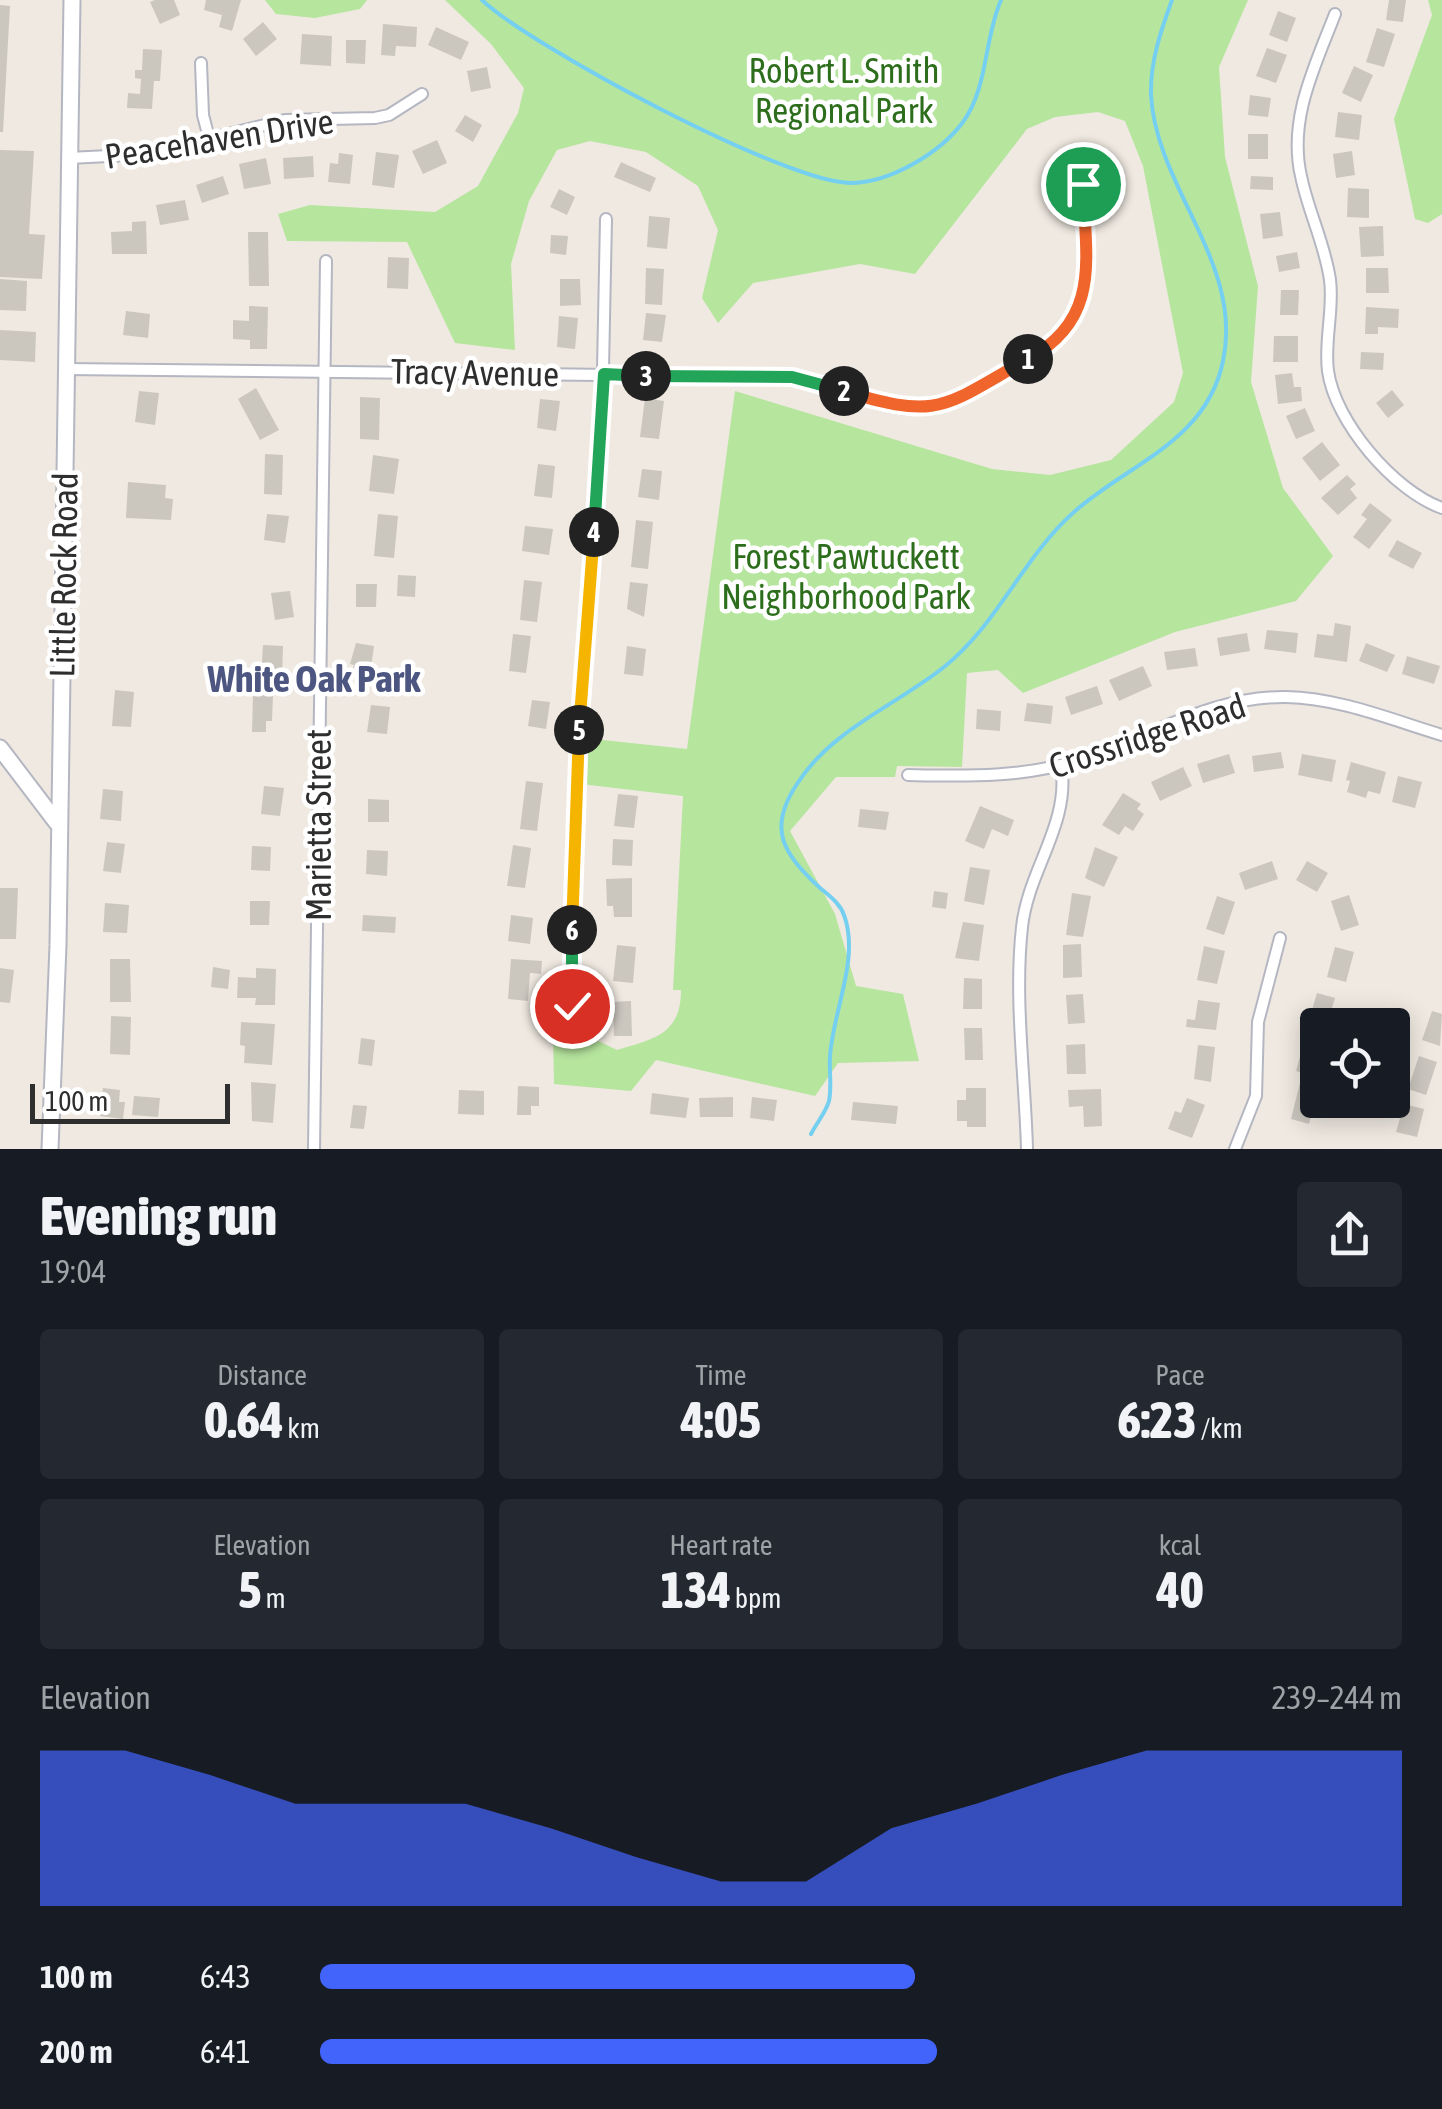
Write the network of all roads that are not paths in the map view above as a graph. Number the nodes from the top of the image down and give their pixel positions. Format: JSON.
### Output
{"nodes":[{"id":1,"x":72,"y":0,"type":"edge"},
{"id":2,"x":1335,"y":14,"type":"dead end"},
{"id":3,"x":201,"y":63,"type":"dead end"},
{"id":4,"x":422,"y":94,"type":"dead end"},
{"id":5,"x":209,"y":138,"type":"junction"},
{"id":6,"x":69,"y":158,"type":"junction"},
{"id":7,"x":1083,"y":184,"type":"dead end"},
{"id":8,"x":606,"y":219,"type":"dead end"},
{"id":9,"x":326,"y":261,"type":"dead end"},
{"id":10,"x":65,"y":369,"type":"junction"},
{"id":11,"x":326,"y":370,"type":"junction"},
{"id":12,"x":604,"y":374,"type":"junction"},
{"id":13,"x":1442,"y":508,"type":"edge"},
{"id":14,"x":1442,"y":735,"type":"edge"},
{"id":15,"x":0,"y":748,"type":"edge"},
{"id":16,"x":1061,"y":766,"type":"junction"},
{"id":17,"x":908,"y":775,"type":"dead end"},
{"id":18,"x":58,"y":822,"type":"junction"},
{"id":19,"x":1280,"y":938,"type":"dead end"},
{"id":20,"x":572,"y":1006,"type":"dead end"},
{"id":21,"x":50,"y":1149,"type":"edge"},
{"id":22,"x":314,"y":1149,"type":"edge"},
{"id":23,"x":1027,"y":1149,"type":"edge"},
{"id":24,"x":1235,"y":1149,"type":"edge"}],
"edges":[{"from":1,"to":6,"type":"main road","name":"Little Rock Road"},
{"from":2,"to":13,"type":"street"},
{"from":3,"to":5,"type":"street"},
{"from":4,"to":5,"type":"street","name":"Peacehaven Drive"},
{"from":5,"to":6,"type":"street","name":"Peacehaven Drive"},
{"from":6,"to":10,"type":"main road","name":"Little Rock Road"},
{"from":7,"to":12,"type":"street","name":"Tracy Avenue"},
{"from":8,"to":12,"type":"street"},
{"from":9,"to":11,"type":"street","name":"Marietta Street"},
{"from":10,"to":11,"type":"street","name":"Tracy Avenue"},
{"from":10,"to":18,"type":"main road","name":"Little Rock Road"},
{"from":11,"to":12,"type":"street","name":"Tracy Avenue"},
{"from":11,"to":22,"type":"street","name":"Marietta Street"},
{"from":12,"to":20,"type":"street"},
{"from":14,"to":16,"type":"street","name":"Crossridge Road"},
{"from":15,"to":18,"type":"main road"},
{"from":16,"to":17,"type":"street","name":"Crossridge Road"},
{"from":16,"to":23,"type":"street"},
{"from":18,"to":21,"type":"main road","name":"Little Rock Road"},
{"from":19,"to":24,"type":"street"}]}
